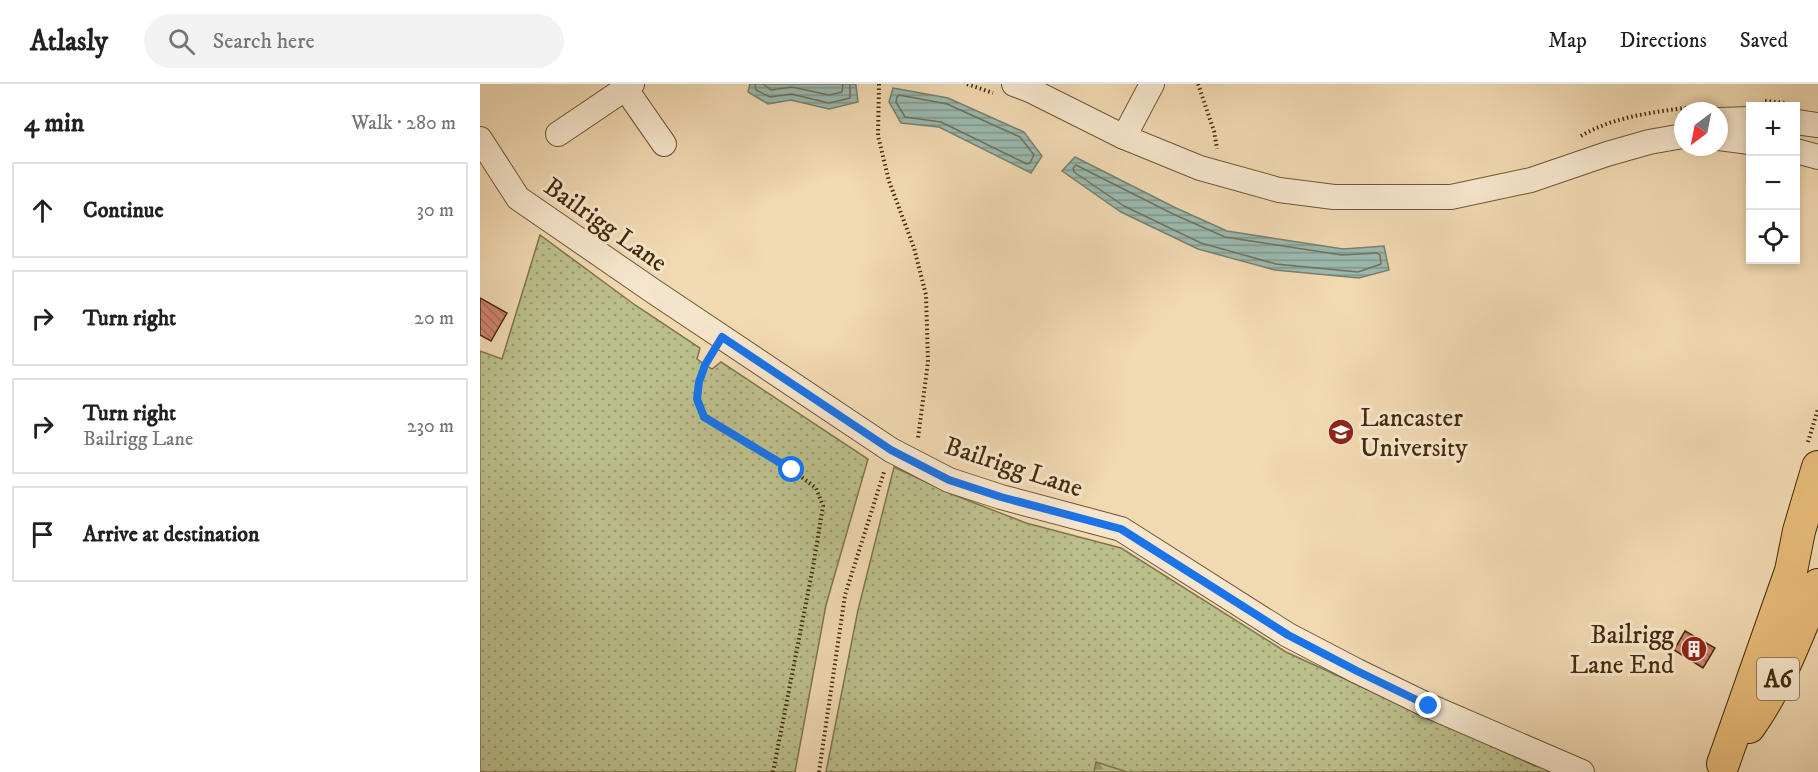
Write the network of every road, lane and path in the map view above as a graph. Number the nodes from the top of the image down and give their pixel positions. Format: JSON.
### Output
{"nodes":[{"id":1,"x":879,"y":84,"type":"edge"},
{"id":2,"x":1014,"y":84,"type":"edge"},
{"id":3,"x":1152,"y":84,"type":"edge"},
{"id":4,"x":1198,"y":84,"type":"edge"},
{"id":5,"x":628,"y":86,"type":"edge"},
{"id":6,"x":1746,"y":110,"type":"edge"},
{"id":7,"x":1674,"y":111,"type":"edge"},
{"id":8,"x":1728,"y":112,"type":"edge"},
{"id":9,"x":1800,"y":115,"type":"edge"},
{"id":10,"x":1818,"y":125,"type":"edge"},
{"id":11,"x":558,"y":134,"type":"dead end"},
{"id":12,"x":1124,"y":137,"type":"junction"},
{"id":13,"x":1579,"y":138,"type":"dead end"},
{"id":14,"x":1674,"y":138,"type":"edge"},
{"id":15,"x":480,"y":139,"type":"edge"},
{"id":16,"x":1728,"y":139,"type":"edge"},
{"id":17,"x":1746,"y":141,"type":"edge"},
{"id":18,"x":664,"y":144,"type":"dead end"},
{"id":19,"x":1800,"y":152,"type":"edge"},
{"id":20,"x":1218,"y":155,"type":"dead end"},
{"id":21,"x":1818,"y":158,"type":"edge"},
{"id":22,"x":722,"y":337,"type":"junction"},
{"id":23,"x":902,"y":456,"type":"junction"},
{"id":24,"x":1818,"y":467,"type":"edge"},
{"id":25,"x":1804,"y":575,"type":"edge"},
{"id":26,"x":1818,"y":585,"type":"edge"},
{"id":27,"x":1721,"y":768,"type":"edge"},
{"id":28,"x":773,"y":772,"type":"edge"},
{"id":29,"x":819,"y":772,"type":"edge"},
{"id":30,"x":1582,"y":772,"type":"edge"}],
"edges":[{"from":1,"to":23,"type":"path"},
{"from":2,"to":12,"type":"street"},
{"from":3,"to":12,"type":"street"},
{"from":4,"to":20,"type":"path"},
{"from":5,"to":11,"type":"street"},
{"from":5,"to":18,"type":"street"},
{"from":6,"to":8,"type":"street"},
{"from":7,"to":13,"type":"path"},
{"from":9,"to":10,"type":"street"},
{"from":12,"to":14,"type":"street"},
{"from":15,"to":22,"type":"street","name":"Bailrigg Lane"},
{"from":16,"to":17,"type":"street"},
{"from":19,"to":21,"type":"street"},
{"from":22,"to":23,"type":"street","name":"Bailrigg Lane"},
{"from":22,"to":28,"type":"path"},
{"from":23,"to":29,"type":"path"},
{"from":23,"to":30,"type":"street","name":"Bailrigg Lane"},
{"from":24,"to":25,"type":"main road","number":"A6"},
{"from":25,"to":27,"type":"main road","number":"A6"},
{"from":26,"to":27,"type":"main road","number":"A6"}]}
